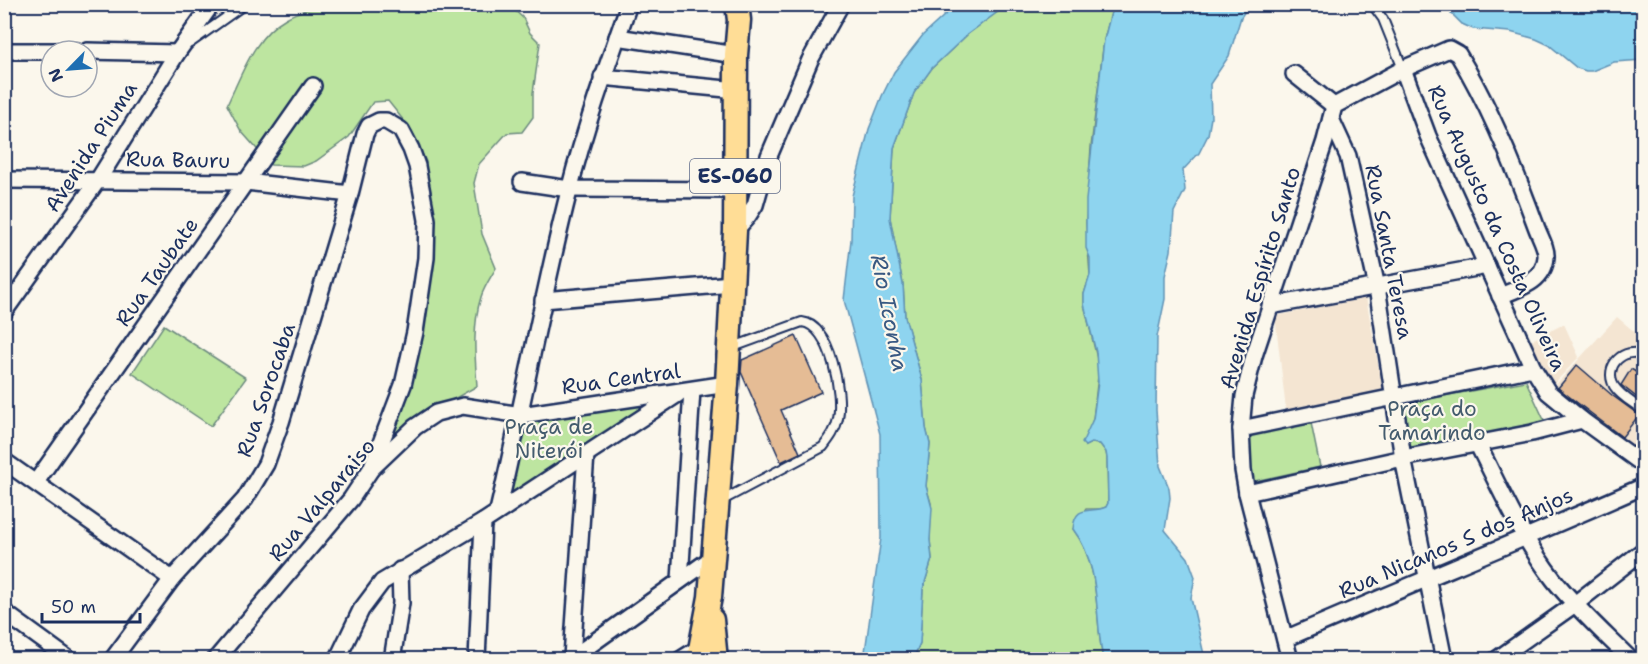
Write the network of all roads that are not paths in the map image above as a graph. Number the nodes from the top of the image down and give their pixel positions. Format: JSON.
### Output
{"nodes":[{"id":1,"x":212,"y":4,"type":"edge"},
{"id":2,"x":245,"y":4,"type":"edge"},
{"id":3,"x":629,"y":4,"type":"edge"},
{"id":4,"x":737,"y":4,"type":"edge"},
{"id":5,"x":841,"y":4,"type":"edge"},
{"id":6,"x":1372,"y":4,"type":"edge"},
{"id":7,"x":617,"y":37,"type":"junction"},
{"id":8,"x":4,"y":51,"type":"edge"},
{"id":9,"x":39,"y":51,"type":"edge"},
{"id":10,"x":99,"y":51,"type":"edge"},
{"id":11,"x":177,"y":53,"type":"junction"},
{"id":12,"x":736,"y":54,"type":"junction"},
{"id":13,"x":1403,"y":69,"type":"junction"},
{"id":14,"x":1294,"y":74,"type":"dead end"},
{"id":15,"x":602,"y":77,"type":"junction"},
{"id":16,"x":313,"y":86,"type":"dead end"},
{"id":17,"x":737,"y":90,"type":"junction"},
{"id":18,"x":1333,"y":112,"type":"junction"},
{"id":19,"x":4,"y":180,"type":"edge"},
{"id":20,"x":98,"y":180,"type":"junction"},
{"id":21,"x":246,"y":182,"type":"junction"},
{"id":22,"x":522,"y":182,"type":"dead end"},
{"id":23,"x":569,"y":189,"type":"junction"},
{"id":24,"x":735,"y":190,"type":"junction"},
{"id":25,"x":350,"y":194,"type":"junction"},
{"id":26,"x":735,"y":231,"type":"junction"},
{"id":27,"x":1487,"y":266,"type":"junction"},
{"id":28,"x":732,"y":284,"type":"junction"},
{"id":29,"x":1377,"y":287,"type":"junction"},
{"id":30,"x":1500,"y":296,"type":"junction"},
{"id":31,"x":543,"y":300,"type":"junction"},
{"id":32,"x":7,"y":305,"type":"edge"},
{"id":33,"x":1270,"y":306,"type":"junction"},
{"id":34,"x":728,"y":348,"type":"junction"},
{"id":35,"x":1644,"y":355,"type":"edge"},
{"id":36,"x":1533,"y":368,"type":"junction"},
{"id":37,"x":727,"y":384,"type":"junction"},
{"id":38,"x":688,"y":390,"type":"junction"},
{"id":39,"x":1394,"y":396,"type":"junction"},
{"id":40,"x":1644,"y":411,"type":"edge"},
{"id":41,"x":521,"y":415,"type":"junction"},
{"id":42,"x":1582,"y":420,"type":"junction"},
{"id":43,"x":1241,"y":429,"type":"junction"},
{"id":44,"x":1477,"y":443,"type":"junction"},
{"id":45,"x":586,"y":454,"type":"junction"},
{"id":46,"x":1404,"y":458,"type":"junction"},
{"id":47,"x":4,"y":462,"type":"edge"},
{"id":48,"x":1644,"y":465,"type":"edge"},
{"id":49,"x":371,"y":469,"type":"junction"},
{"id":50,"x":36,"y":482,"type":"junction"},
{"id":51,"x":1644,"y":486,"type":"edge"},
{"id":52,"x":1247,"y":493,"type":"junction"},
{"id":53,"x":717,"y":503,"type":"junction"},
{"id":54,"x":498,"y":511,"type":"junction"},
{"id":55,"x":483,"y":522,"type":"junction"},
{"id":56,"x":1526,"y":538,"type":"junction"},
{"id":57,"x":1644,"y":550,"type":"edge"},
{"id":58,"x":712,"y":558,"type":"junction"},
{"id":59,"x":400,"y":570,"type":"junction"},
{"id":60,"x":1427,"y":577,"type":"junction"},
{"id":61,"x":172,"y":579,"type":"junction"},
{"id":62,"x":680,"y":580,"type":"junction"},
{"id":63,"x":1575,"y":604,"type":"junction"},
{"id":64,"x":4,"y":612,"type":"edge"},
{"id":65,"x":1284,"y":639,"type":"junction"},
{"id":66,"x":704,"y":656,"type":"edge"},
{"id":67,"x":571,"y":658,"type":"edge"},
{"id":68,"x":70,"y":660,"type":"edge"},
{"id":69,"x":112,"y":660,"type":"edge"},
{"id":70,"x":215,"y":660,"type":"edge"},
{"id":71,"x":337,"y":660,"type":"edge"},
{"id":72,"x":392,"y":660,"type":"edge"},
{"id":73,"x":477,"y":660,"type":"edge"},
{"id":74,"x":680,"y":660,"type":"edge"},
{"id":75,"x":1290,"y":660,"type":"edge"},
{"id":76,"x":1444,"y":660,"type":"edge"},
{"id":77,"x":1496,"y":660,"type":"edge"},
{"id":78,"x":1631,"y":660,"type":"edge"}],
"edges":[{"from":1,"to":11,"type":"street","name":"Avenida Piuma"},
{"from":2,"to":11,"type":"lane"},
{"from":3,"to":7,"type":"street"},
{"from":4,"to":12,"type":"main road","number":"ES-060"},
{"from":5,"to":26,"type":"street"},
{"from":6,"to":13,"type":"lane"},
{"from":7,"to":12,"type":"street"},
{"from":7,"to":15,"type":"street"},
{"from":8,"to":9,"type":"street"},
{"from":10,"to":11,"type":"street"},
{"from":11,"to":20,"type":"street","name":"Avenida Piuma"},
{"from":12,"to":17,"type":"main road","number":"ES-060"},
{"from":13,"to":18,"type":"street"},
{"from":13,"to":27,"type":"street","name":"Rua Augusto da Costa Oliveira"},
{"from":13,"to":30,"type":"street"},
{"from":14,"to":18,"type":"street"},
{"from":15,"to":17,"type":"street"},
{"from":15,"to":23,"type":"street"},
{"from":16,"to":21,"type":"street","name":"Rua Taubate"},
{"from":17,"to":24,"type":"main road","number":"ES-060"},
{"from":18,"to":29,"type":"street","name":"Rua Santa Teresa"},
{"from":18,"to":33,"type":"street","name":"Avenida Espírito Santo"},
{"from":19,"to":20,"type":"street","name":"Rua Bauru"},
{"from":20,"to":21,"type":"street","name":"Rua Bauru"},
{"from":20,"to":32,"type":"street","name":"Avenida Piuma"},
{"from":21,"to":25,"type":"street","name":"Rua Bauru"},
{"from":21,"to":50,"type":"street","name":"Rua Taubate"},
{"from":22,"to":23,"type":"street"},
{"from":23,"to":24,"type":"street"},
{"from":23,"to":31,"type":"street"},
{"from":24,"to":26,"type":"main road","number":"ES-060"},
{"from":25,"to":49,"type":"street","name":"Rua Sorocaba"},
{"from":25,"to":61,"type":"street","name":"Rua Sorocaba"},
{"from":26,"to":28,"type":"main road","number":"ES-060"},
{"from":27,"to":29,"type":"street"},
{"from":27,"to":30,"type":"street","name":"Rua Augusto da Costa Oliveira"},
{"from":28,"to":31,"type":"street"},
{"from":28,"to":34,"type":"main road","number":"ES-060"},
{"from":29,"to":33,"type":"street"},
{"from":29,"to":39,"type":"street","name":"Rua Santa Teresa"},
{"from":30,"to":36,"type":"street","name":"Rua Augusto da Costa Oliveira"},
{"from":31,"to":41,"type":"street"},
{"from":33,"to":43,"type":"street","name":"Avenida Espírito Santo"},
{"from":34,"to":37,"type":"main road","number":"ES-060"},
{"from":34,"to":53,"type":"lane"},
{"from":35,"to":40,"type":"lane"},
{"from":36,"to":39,"type":"street"},
{"from":36,"to":42,"type":"street","name":"Rua Augusto da Costa Oliveira"},
{"from":37,"to":38,"type":"street","name":"Rua Central"},
{"from":37,"to":53,"type":"main road","number":"ES-060"},
{"from":38,"to":41,"type":"street","name":"Rua Central"},
{"from":38,"to":45,"type":"street"},
{"from":38,"to":62,"type":"street"},
{"from":39,"to":43,"type":"street"},
{"from":39,"to":46,"type":"street","name":"Rua Santa Teresa"},
{"from":41,"to":49,"type":"street","name":"Rua Valparaiso"},
{"from":41,"to":54,"type":"street"},
{"from":42,"to":44,"type":"street"},
{"from":42,"to":48,"type":"street","name":"Rua Augusto da Costa Oliveira"},
{"from":43,"to":52,"type":"street","name":"Avenida Espírito Santo"},
{"from":44,"to":46,"type":"street"},
{"from":44,"to":56,"type":"street"},
{"from":45,"to":54,"type":"street"},
{"from":45,"to":67,"type":"street"},
{"from":46,"to":52,"type":"street"},
{"from":46,"to":60,"type":"street","name":"Rua Santa Teresa"},
{"from":47,"to":50,"type":"street"},
{"from":49,"to":70,"type":"street","name":"Rua Valparaiso"},
{"from":50,"to":61,"type":"street"},
{"from":51,"to":56,"type":"street","name":"Rua Nicanos S dos Anjos"},
{"from":52,"to":65,"type":"street","name":"Avenida Espírito Santo"},
{"from":53,"to":58,"type":"main road","number":"ES-060"},
{"from":54,"to":55,"type":"street"},
{"from":55,"to":59,"type":"street"},
{"from":55,"to":73,"type":"street"},
{"from":56,"to":60,"type":"street","name":"Rua Nicanos S dos Anjos"},
{"from":56,"to":63,"type":"street"},
{"from":57,"to":63,"type":"street"},
{"from":58,"to":62,"type":"street"},
{"from":58,"to":66,"type":"main road","number":"ES-060"},
{"from":59,"to":71,"type":"street"},
{"from":59,"to":72,"type":"street"},
{"from":60,"to":65,"type":"street","name":"Rua Nicanos S dos Anjos"},
{"from":60,"to":76,"type":"street","name":"Rua Santa Teresa"},
{"from":61,"to":69,"type":"street","name":"Rua Sorocaba"},
{"from":62,"to":67,"type":"street"},
{"from":63,"to":77,"type":"street"},
{"from":63,"to":78,"type":"street"},
{"from":64,"to":68,"type":"street"},
{"from":65,"to":75,"type":"street","name":"Avenida Espírito Santo"},
{"from":66,"to":74,"type":"street"}]}
